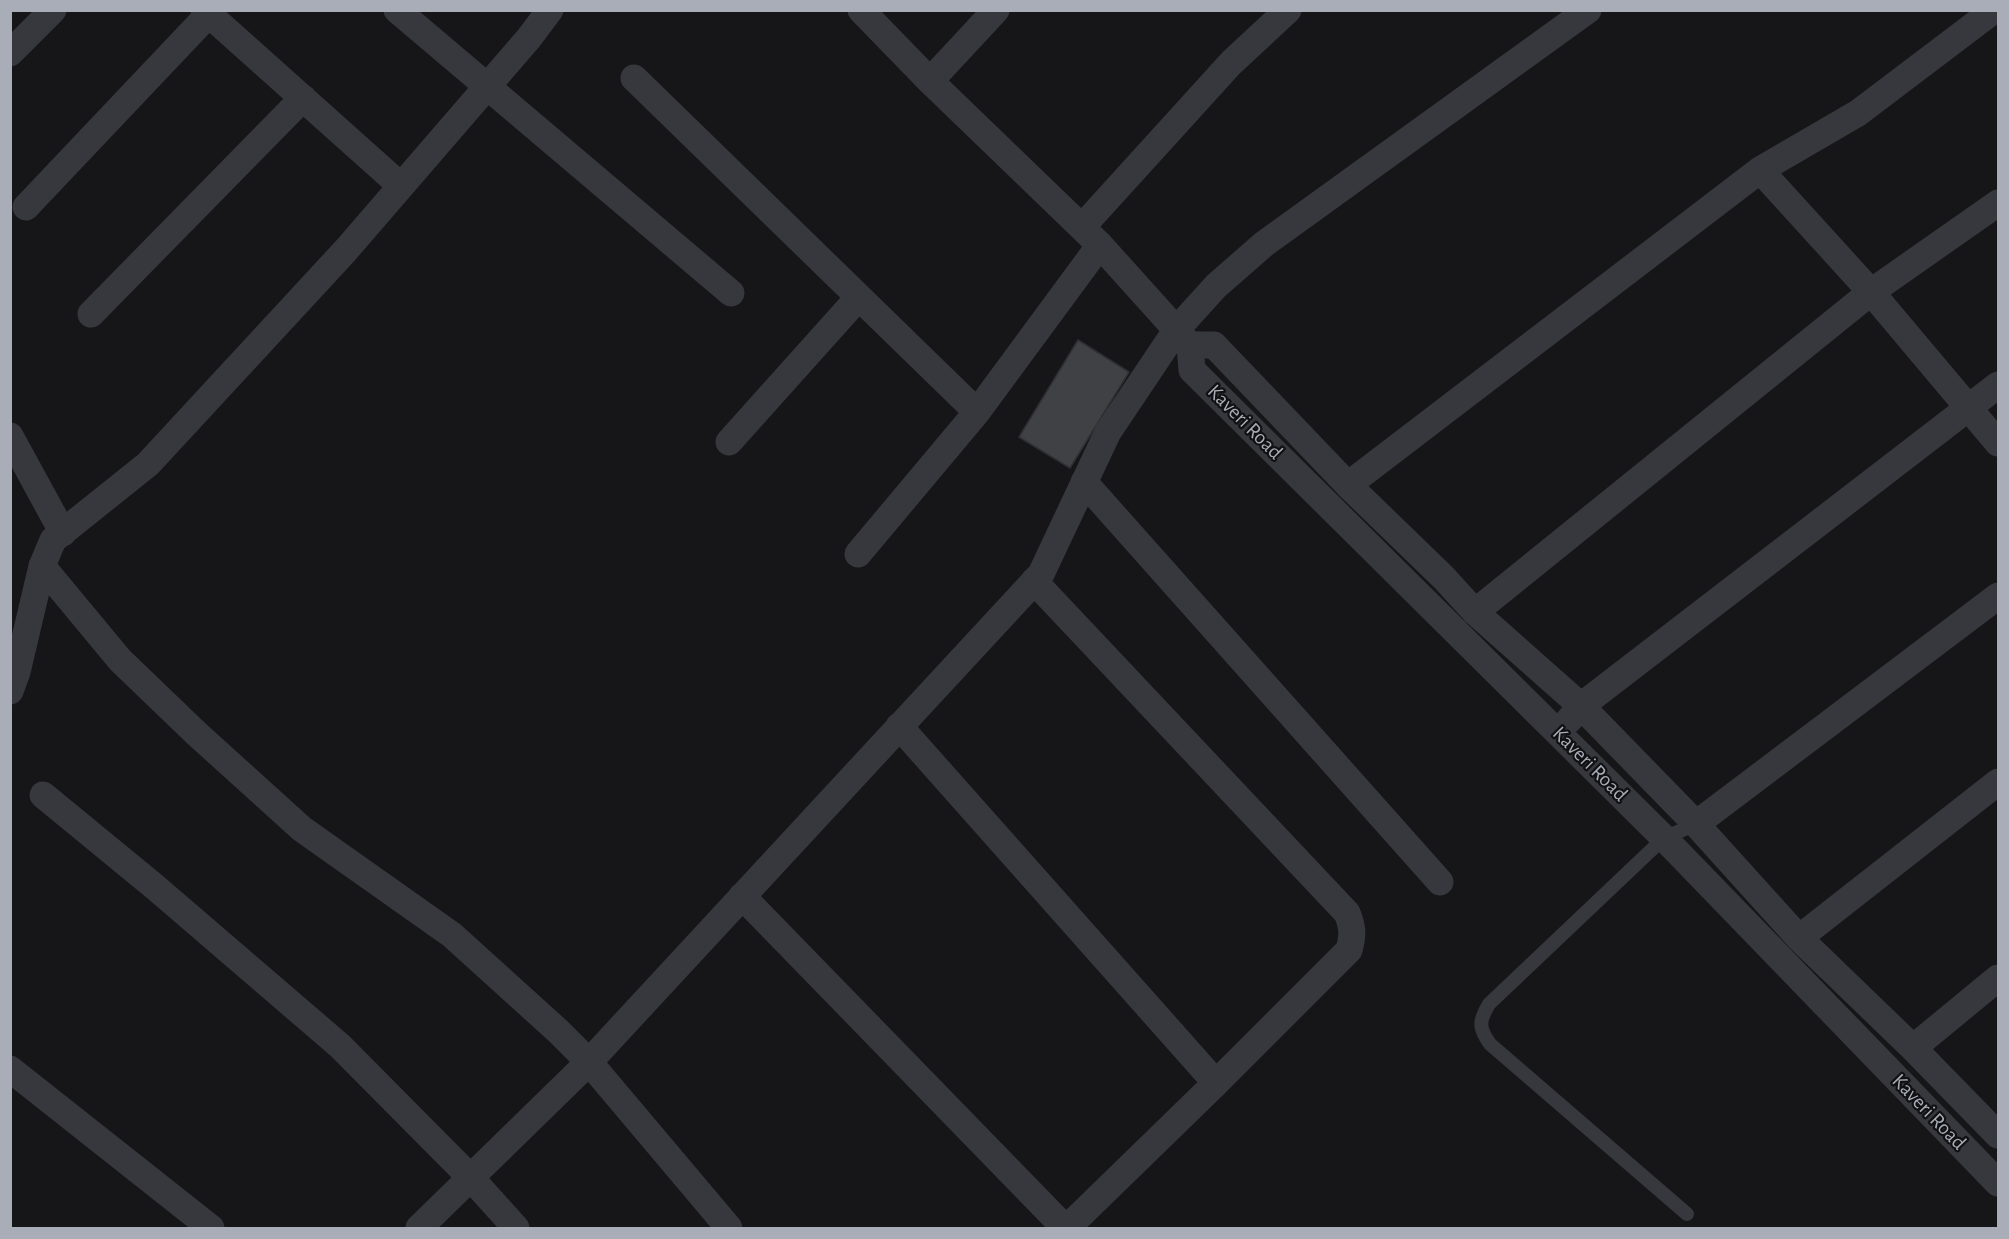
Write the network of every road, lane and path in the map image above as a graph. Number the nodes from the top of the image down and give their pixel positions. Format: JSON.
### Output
{"nodes":[{"id":1,"x":53,"y":10,"type":"edge"},
{"id":2,"x":397,"y":10,"type":"edge"},
{"id":3,"x":550,"y":10,"type":"edge"},
{"id":4,"x":861,"y":10,"type":"edge"},
{"id":5,"x":996,"y":10,"type":"edge"},
{"id":6,"x":1288,"y":10,"type":"edge"},
{"id":7,"x":1588,"y":10,"type":"edge"},
{"id":8,"x":1994,"y":10,"type":"edge"},
{"id":9,"x":206,"y":13,"type":"edge"},
{"id":10,"x":10,"y":53,"type":"edge"},
{"id":11,"x":634,"y":78,"type":"dead end"},
{"id":12,"x":930,"y":81,"type":"junction"},
{"id":13,"x":487,"y":87,"type":"junction"},
{"id":14,"x":303,"y":98,"type":"junction"},
{"id":15,"x":1760,"y":170,"type":"junction"},
{"id":16,"x":401,"y":186,"type":"junction"},
{"id":17,"x":1998,"y":203,"type":"edge"},
{"id":18,"x":26,"y":207,"type":"dead end"},
{"id":19,"x":1091,"y":236,"type":"junction"},
{"id":20,"x":1871,"y":292,"type":"junction"},
{"id":21,"x":731,"y":293,"type":"dead end"},
{"id":22,"x":858,"y":297,"type":"junction"},
{"id":23,"x":91,"y":314,"type":"dead end"},
{"id":24,"x":1183,"y":337,"type":"junction"},
{"id":25,"x":1998,"y":385,"type":"edge"},
{"id":26,"x":1969,"y":407,"type":"junction"},
{"id":27,"x":977,"y":412,"type":"junction"},
{"id":28,"x":10,"y":436,"type":"edge"},
{"id":29,"x":729,"y":442,"type":"dead end"},
{"id":30,"x":1998,"y":443,"type":"edge"},
{"id":31,"x":19,"y":472,"type":"edge"},
{"id":32,"x":1084,"y":483,"type":"junction"},
{"id":33,"x":1348,"y":486,"type":"junction"},
{"id":34,"x":63,"y":532,"type":"junction"},
{"id":35,"x":858,"y":555,"type":"dead end"},
{"id":36,"x":42,"y":566,"type":"junction"},
{"id":37,"x":1034,"y":581,"type":"junction"},
{"id":38,"x":1998,"y":596,"type":"edge"},
{"id":39,"x":1475,"y":612,"type":"junction"},
{"id":40,"x":10,"y":691,"type":"edge"},
{"id":41,"x":1581,"y":706,"type":"junction"},
{"id":42,"x":899,"y":726,"type":"junction"},
{"id":43,"x":1558,"y":733,"type":"junction"},
{"id":44,"x":1998,"y":782,"type":"edge"},
{"id":45,"x":42,"y":795,"type":"dead end"},
{"id":46,"x":1696,"y":824,"type":"junction"},
{"id":47,"x":1664,"y":838,"type":"junction"},
{"id":48,"x":1440,"y":882,"type":"dead end"},
{"id":49,"x":742,"y":896,"type":"junction"},
{"id":50,"x":1799,"y":938,"type":"junction"},
{"id":51,"x":1998,"y":978,"type":"edge"},
{"id":52,"x":1913,"y":1048,"type":"junction"},
{"id":53,"x":589,"y":1062,"type":"junction"},
{"id":54,"x":10,"y":1069,"type":"edge"},
{"id":55,"x":1216,"y":1083,"type":"junction"},
{"id":56,"x":1998,"y":1135,"type":"edge"},
{"id":57,"x":471,"y":1178,"type":"junction"},
{"id":58,"x":1998,"y":1183,"type":"edge"},
{"id":59,"x":1687,"y":1214,"type":"dead end"},
{"id":60,"x":212,"y":1228,"type":"edge"},
{"id":61,"x":419,"y":1228,"type":"edge"},
{"id":62,"x":516,"y":1228,"type":"edge"},
{"id":63,"x":729,"y":1228,"type":"edge"},
{"id":64,"x":1066,"y":1228,"type":"edge"}],
"edges":[{"from":1,"to":10,"type":"street"},
{"from":2,"to":13,"type":"street"},
{"from":3,"to":13,"type":"street"},
{"from":4,"to":12,"type":"street"},
{"from":5,"to":12,"type":"street"},
{"from":6,"to":19,"type":"street"},
{"from":7,"to":24,"type":"street"},
{"from":8,"to":15,"type":"street"},
{"from":9,"to":14,"type":"street"},
{"from":9,"to":18,"type":"street"},
{"from":11,"to":22,"type":"street"},
{"from":12,"to":19,"type":"street"},
{"from":13,"to":16,"type":"street"},
{"from":13,"to":21,"type":"street"},
{"from":14,"to":16,"type":"street"},
{"from":14,"to":23,"type":"street"},
{"from":15,"to":20,"type":"street"},
{"from":15,"to":33,"type":"street"},
{"from":16,"to":34,"type":"street"},
{"from":17,"to":20,"type":"street"},
{"from":19,"to":24,"type":"street"},
{"from":19,"to":27,"type":"street"},
{"from":20,"to":26,"type":"street"},
{"from":20,"to":39,"type":"street"},
{"from":22,"to":27,"type":"street"},
{"from":22,"to":29,"type":"street"},
{"from":24,"to":32,"type":"street"},
{"from":24,"to":33,"type":"street","name":"Kaveri Road"},
{"from":24,"to":43,"type":"street","name":"Kaveri Road"},
{"from":25,"to":26,"type":"street"},
{"from":26,"to":30,"type":"street"},
{"from":26,"to":41,"type":"street"},
{"from":27,"to":35,"type":"street"},
{"from":28,"to":31,"type":"street"},
{"from":31,"to":34,"type":"street"},
{"from":32,"to":37,"type":"street"},
{"from":32,"to":48,"type":"street"},
{"from":33,"to":39,"type":"street","name":"Kaveri Road"},
{"from":34,"to":36,"type":"street"},
{"from":36,"to":40,"type":"street"},
{"from":36,"to":53,"type":"street"},
{"from":37,"to":42,"type":"street"},
{"from":37,"to":55,"type":"street"},
{"from":38,"to":46,"type":"street"},
{"from":39,"to":41,"type":"street","name":"Kaveri Road"},
{"from":41,"to":43,"type":"street"},
{"from":41,"to":46,"type":"street","name":"Kaveri Road"},
{"from":42,"to":49,"type":"street"},
{"from":42,"to":55,"type":"street"},
{"from":43,"to":47,"type":"street","name":"Kaveri Road"},
{"from":44,"to":50,"type":"street"},
{"from":45,"to":57,"type":"street"},
{"from":46,"to":47,"type":"lane"},
{"from":46,"to":50,"type":"street","name":"Kaveri Road"},
{"from":47,"to":58,"type":"street","name":"Kaveri Road"},
{"from":47,"to":59,"type":"lane"},
{"from":49,"to":53,"type":"street"},
{"from":49,"to":64,"type":"street"},
{"from":50,"to":52,"type":"street","name":"Kaveri Road"},
{"from":51,"to":52,"type":"street"},
{"from":52,"to":56,"type":"street","name":"Kaveri Road"},
{"from":53,"to":57,"type":"street"},
{"from":53,"to":63,"type":"street"},
{"from":54,"to":60,"type":"street"},
{"from":55,"to":64,"type":"street"},
{"from":57,"to":61,"type":"street"},
{"from":57,"to":62,"type":"street"}]}
